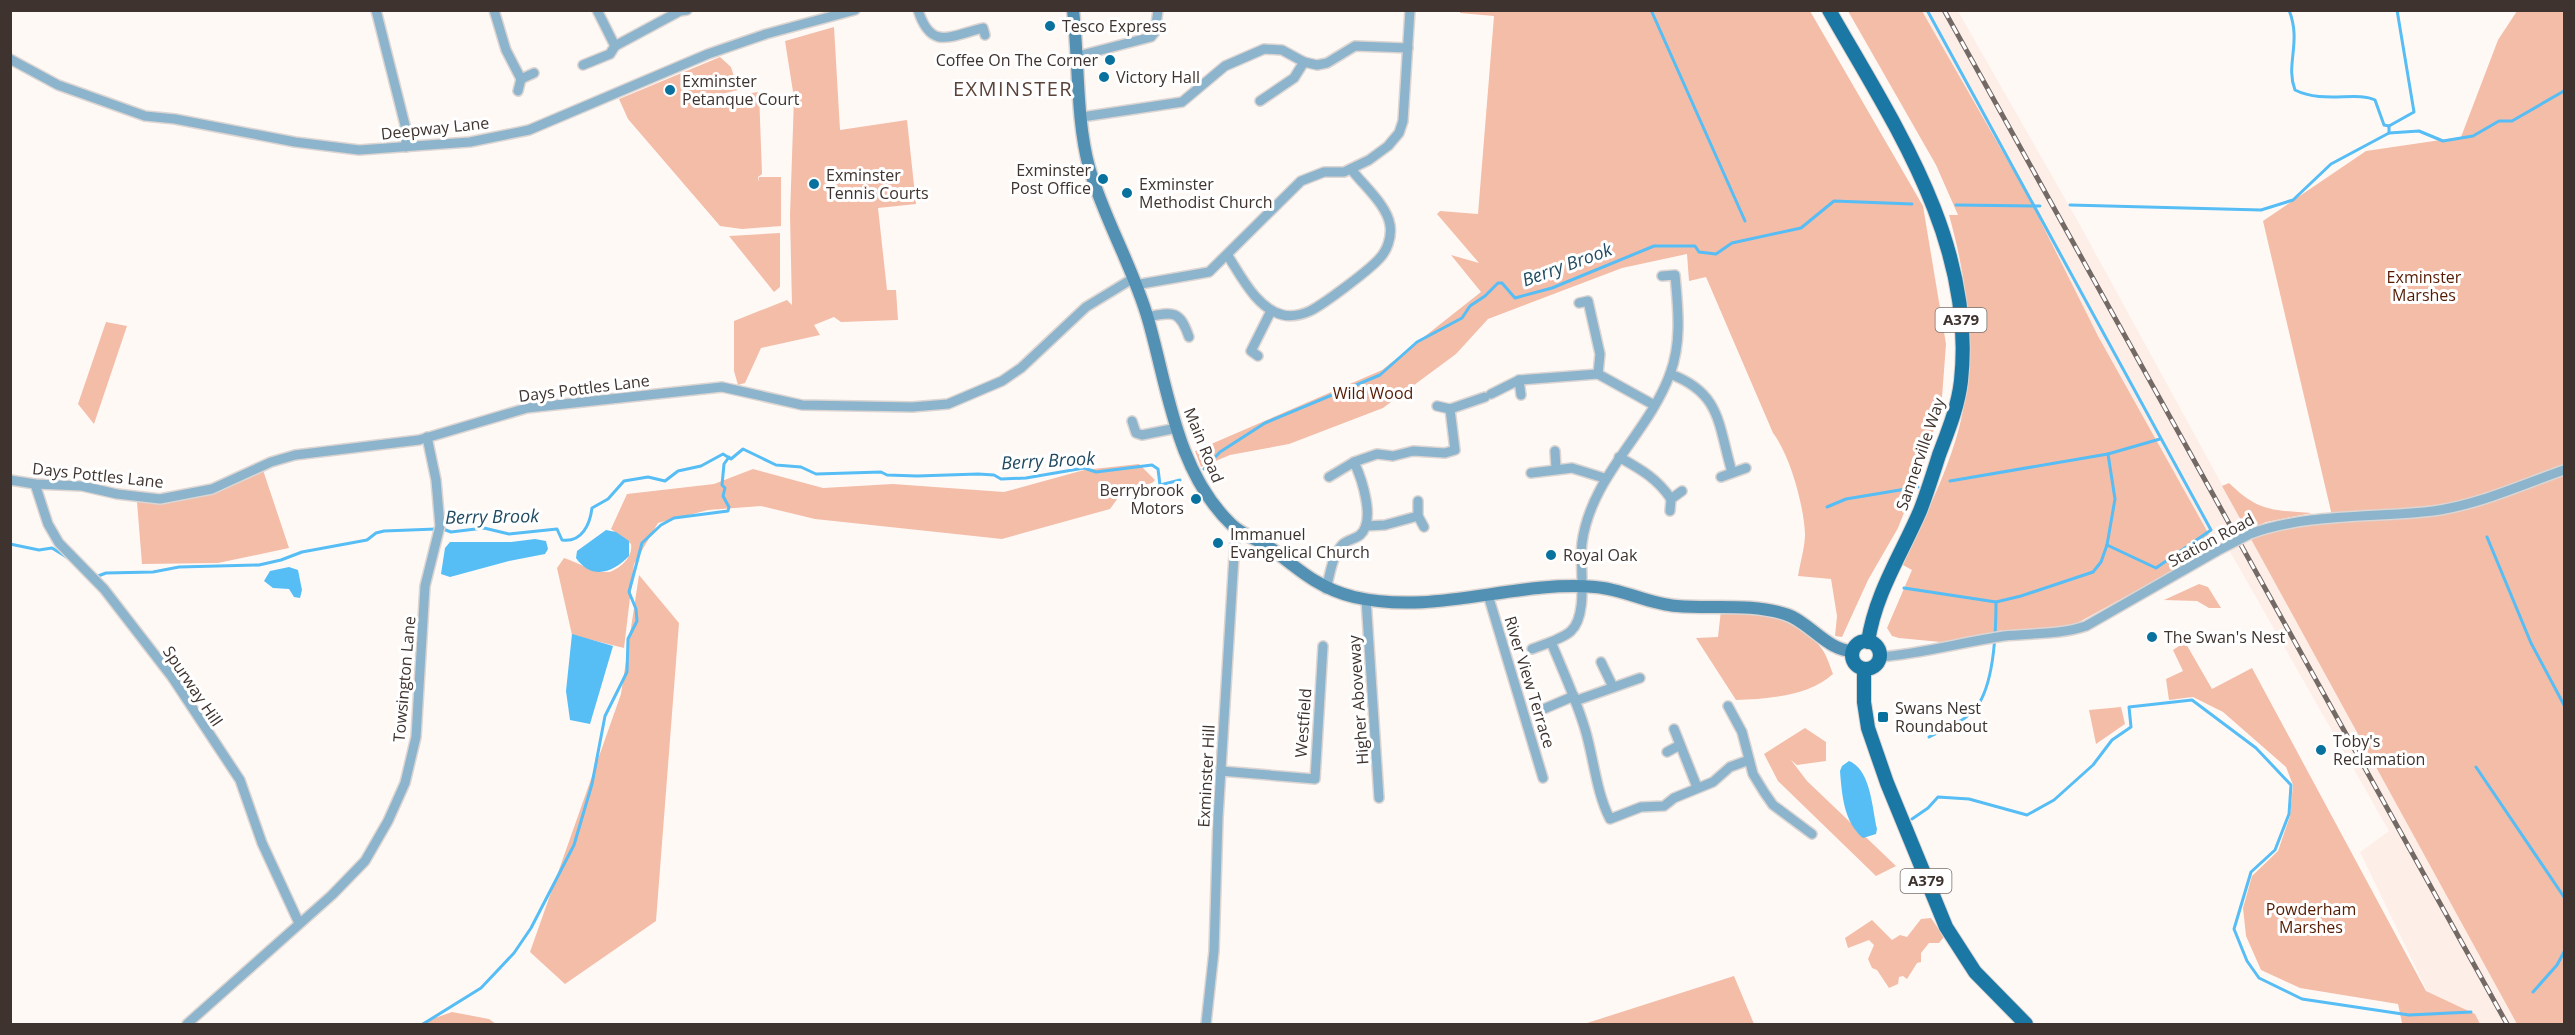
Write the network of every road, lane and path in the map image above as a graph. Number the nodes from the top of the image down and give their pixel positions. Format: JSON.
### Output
{"nodes":[{"id":1,"x":376,"y":10,"type":"edge"},
{"id":2,"x":495,"y":10,"type":"edge"},
{"id":3,"x":597,"y":10,"type":"edge"},
{"id":4,"x":855,"y":10,"type":"edge"},
{"id":5,"x":918,"y":10,"type":"edge"},
{"id":6,"x":1073,"y":10,"type":"edge"},
{"id":7,"x":1158,"y":10,"type":"edge"},
{"id":8,"x":1410,"y":10,"type":"edge"},
{"id":9,"x":1829,"y":10,"type":"edge"},
{"id":10,"x":682,"y":11,"type":"edge"},
{"id":11,"x":983,"y":28,"type":"dead end"},
{"id":12,"x":615,"y":46,"type":"junction"},
{"id":13,"x":1408,"y":48,"type":"junction"},
{"id":14,"x":1078,"y":56,"type":"junction"},
{"id":15,"x":10,"y":59,"type":"edge"},
{"id":16,"x":1304,"y":62,"type":"junction"},
{"id":17,"x":583,"y":65,"type":"dead end"},
{"id":18,"x":534,"y":73,"type":"dead end"},
{"id":19,"x":521,"y":79,"type":"junction"},
{"id":20,"x":518,"y":91,"type":"dead end"},
{"id":21,"x":1260,"y":101,"type":"dead end"},
{"id":22,"x":1082,"y":117,"type":"junction"},
{"id":23,"x":406,"y":147,"type":"junction"},
{"id":24,"x":1351,"y":169,"type":"junction"},
{"id":25,"x":1228,"y":256,"type":"junction"},
{"id":26,"x":1662,"y":276,"type":"dead end"},
{"id":27,"x":1133,"y":282,"type":"junction"},
{"id":28,"x":1599,"y":299,"type":"dead end"},
{"id":29,"x":1271,"y":310,"type":"junction"},
{"id":30,"x":1147,"y":317,"type":"junction"},
{"id":31,"x":1189,"y":337,"type":"dead end"},
{"id":32,"x":1252,"y":352,"type":"dead end"},
{"id":33,"x":1598,"y":374,"type":"junction"},
{"id":34,"x":1670,"y":374,"type":"junction"},
{"id":35,"x":1519,"y":380,"type":"junction"},
{"id":36,"x":1521,"y":395,"type":"dead end"},
{"id":37,"x":1654,"y":405,"type":"junction"},
{"id":38,"x":1437,"y":406,"type":"dead end"},
{"id":39,"x":1450,"y":409,"type":"junction"},
{"id":40,"x":1132,"y":421,"type":"dead end"},
{"id":41,"x":1177,"y":429,"type":"junction"},
{"id":42,"x":427,"y":437,"type":"junction"},
{"id":43,"x":1467,"y":448,"type":"dead end"},
{"id":44,"x":1455,"y":450,"type":"junction"},
{"id":45,"x":1555,"y":451,"type":"dead end"},
{"id":46,"x":1619,"y":457,"type":"junction"},
{"id":47,"x":1354,"y":462,"type":"junction"},
{"id":48,"x":1556,"y":468,"type":"junction"},
{"id":49,"x":1746,"y":468,"type":"dead end"},
{"id":50,"x":2565,"y":470,"type":"edge"},
{"id":51,"x":1732,"y":472,"type":"junction"},
{"id":52,"x":1531,"y":473,"type":"dead end"},
{"id":53,"x":1329,"y":477,"type":"dead end"},
{"id":54,"x":1721,"y":477,"type":"dead end"},
{"id":55,"x":1604,"y":478,"type":"junction"},
{"id":56,"x":10,"y":480,"type":"edge"},
{"id":57,"x":35,"y":484,"type":"junction"},
{"id":58,"x":1682,"y":491,"type":"dead end"},
{"id":59,"x":1671,"y":499,"type":"junction"},
{"id":60,"x":1418,"y":501,"type":"dead end"},
{"id":61,"x":1670,"y":511,"type":"dead end"},
{"id":62,"x":1418,"y":516,"type":"junction"},
{"id":63,"x":1366,"y":526,"type":"junction"},
{"id":64,"x":1424,"y":527,"type":"dead end"},
{"id":65,"x":1239,"y":530,"type":"junction"},
{"id":66,"x":1582,"y":587,"type":"junction"},
{"id":67,"x":1326,"y":589,"type":"junction"},
{"id":68,"x":1488,"y":595,"type":"junction"},
{"id":69,"x":1366,"y":599,"type":"junction"},
{"id":70,"x":1551,"y":642,"type":"junction"},
{"id":71,"x":1868,"y":642,"type":"junction"},
{"id":72,"x":1323,"y":646,"type":"dead end"},
{"id":73,"x":1532,"y":649,"type":"dead end"},
{"id":74,"x":1853,"y":651,"type":"junction"},
{"id":75,"x":1880,"y":657,"type":"junction"},
{"id":76,"x":1601,"y":662,"type":"dead end"},
{"id":77,"x":1864,"y":669,"type":"junction"},
{"id":78,"x":1640,"y":678,"type":"dead end"},
{"id":79,"x":1613,"y":687,"type":"junction"},
{"id":80,"x":1575,"y":699,"type":"junction"},
{"id":81,"x":1728,"y":706,"type":"dead end"},
{"id":82,"x":1539,"y":711,"type":"dead end"},
{"id":83,"x":1674,"y":729,"type":"dead end"},
{"id":84,"x":1680,"y":746,"type":"junction"},
{"id":85,"x":1667,"y":752,"type":"dead end"},
{"id":86,"x":1749,"y":760,"type":"junction"},
{"id":87,"x":1221,"y":771,"type":"junction"},
{"id":88,"x":1543,"y":778,"type":"dead end"},
{"id":89,"x":1697,"y":787,"type":"junction"},
{"id":90,"x":1379,"y":798,"type":"dead end"},
{"id":91,"x":1812,"y":834,"type":"dead end"},
{"id":92,"x":299,"y":923,"type":"junction"},
{"id":93,"x":187,"y":1024,"type":"edge"},
{"id":94,"x":1206,"y":1024,"type":"edge"},
{"id":95,"x":2026,"y":1024,"type":"edge"}],
"edges":[{"from":1,"to":23,"type":"street"},
{"from":2,"to":19,"type":"street"},
{"from":3,"to":12,"type":"street"},
{"from":4,"to":23,"type":"street","name":"Deepway Lane"},
{"from":5,"to":11,"type":"street"},
{"from":6,"to":14,"type":"street","name":"Main Road"},
{"from":7,"to":14,"type":"street"},
{"from":8,"to":13,"type":"street"},
{"from":9,"to":71,"type":"main road","name":"Sannerville Way","number":"A379"},
{"from":10,"to":12,"type":"street"},
{"from":12,"to":17,"type":"street"},
{"from":13,"to":16,"type":"street"},
{"from":13,"to":24,"type":"street"},
{"from":14,"to":22,"type":"street","name":"Main Road"},
{"from":15,"to":23,"type":"street","name":"Deepway Lane"},
{"from":16,"to":21,"type":"street"},
{"from":16,"to":22,"type":"street"},
{"from":18,"to":19,"type":"street"},
{"from":19,"to":20,"type":"street"},
{"from":22,"to":27,"type":"street","name":"Main Road"},
{"from":24,"to":25,"type":"street"},
{"from":24,"to":29,"type":"street"},
{"from":25,"to":27,"type":"street"},
{"from":25,"to":29,"type":"street"},
{"from":26,"to":34,"type":"street"},
{"from":27,"to":30,"type":"street","name":"Main Road"},
{"from":27,"to":42,"type":"street","name":"Days Pottles Lane"},
{"from":28,"to":33,"type":"street"},
{"from":29,"to":32,"type":"street"},
{"from":30,"to":31,"type":"street"},
{"from":30,"to":41,"type":"street","name":"Main Road"},
{"from":33,"to":35,"type":"street"},
{"from":33,"to":37,"type":"street"},
{"from":34,"to":37,"type":"street"},
{"from":34,"to":51,"type":"street"},
{"from":35,"to":36,"type":"street"},
{"from":35,"to":39,"type":"street"},
{"from":37,"to":46,"type":"street"},
{"from":38,"to":39,"type":"street"},
{"from":39,"to":44,"type":"street"},
{"from":40,"to":41,"type":"street"},
{"from":41,"to":65,"type":"street","name":"Main Road"},
{"from":42,"to":57,"type":"street","name":"Days Pottles Lane"},
{"from":42,"to":92,"type":"street","name":"Towsington Lane"},
{"from":43,"to":44,"type":"street"},
{"from":44,"to":47,"type":"street"},
{"from":45,"to":48,"type":"street"},
{"from":46,"to":55,"type":"street"},
{"from":46,"to":59,"type":"street"},
{"from":47,"to":53,"type":"street"},
{"from":47,"to":63,"type":"street"},
{"from":48,"to":52,"type":"street"},
{"from":48,"to":55,"type":"street"},
{"from":49,"to":51,"type":"street"},
{"from":50,"to":75,"type":"street","name":"Station Road","bridge":true},
{"from":51,"to":54,"type":"street"},
{"from":55,"to":66,"type":"street"},
{"from":56,"to":57,"type":"street","name":"Days Pottles Lane"},
{"from":57,"to":92,"type":"street","name":"Spurway Hill"},
{"from":58,"to":59,"type":"street"},
{"from":59,"to":61,"type":"street"},
{"from":60,"to":62,"type":"street"},
{"from":62,"to":63,"type":"street"},
{"from":62,"to":64,"type":"street"},
{"from":63,"to":67,"type":"street"},
{"from":65,"to":67,"type":"street","name":"Main Road"},
{"from":65,"to":87,"type":"street","name":"Exminster Hill"},
{"from":66,"to":68,"type":"street","name":"Main Road"},
{"from":66,"to":70,"type":"street"},
{"from":66,"to":74,"type":"street","name":"Main Road"},
{"from":67,"to":69,"type":"street","name":"Main Road"},
{"from":68,"to":69,"type":"street","name":"Main Road"},
{"from":68,"to":88,"type":"street","name":"River View Terrace"},
{"from":69,"to":90,"type":"street","name":"Higher Aboveway"},
{"from":70,"to":73,"type":"street"},
{"from":70,"to":80,"type":"street"},
{"from":71,"to":74,"type":"main road"},
{"from":71,"to":75,"type":"main road"},
{"from":72,"to":87,"type":"street","name":"Westfield"},
{"from":74,"to":77,"type":"main road"},
{"from":75,"to":77,"type":"main road"},
{"from":76,"to":79,"type":"street"},
{"from":77,"to":95,"type":"main road","number":"A379"},
{"from":78,"to":79,"type":"street"},
{"from":79,"to":80,"type":"street"},
{"from":80,"to":82,"type":"street"},
{"from":80,"to":89,"type":"street"},
{"from":81,"to":86,"type":"street"},
{"from":83,"to":84,"type":"street"},
{"from":84,"to":85,"type":"street"},
{"from":84,"to":89,"type":"street"},
{"from":86,"to":89,"type":"street"},
{"from":86,"to":91,"type":"street"},
{"from":87,"to":94,"type":"street","name":"Exminster Hill"},
{"from":92,"to":93,"type":"street","name":"Towsington Lane"}]}
